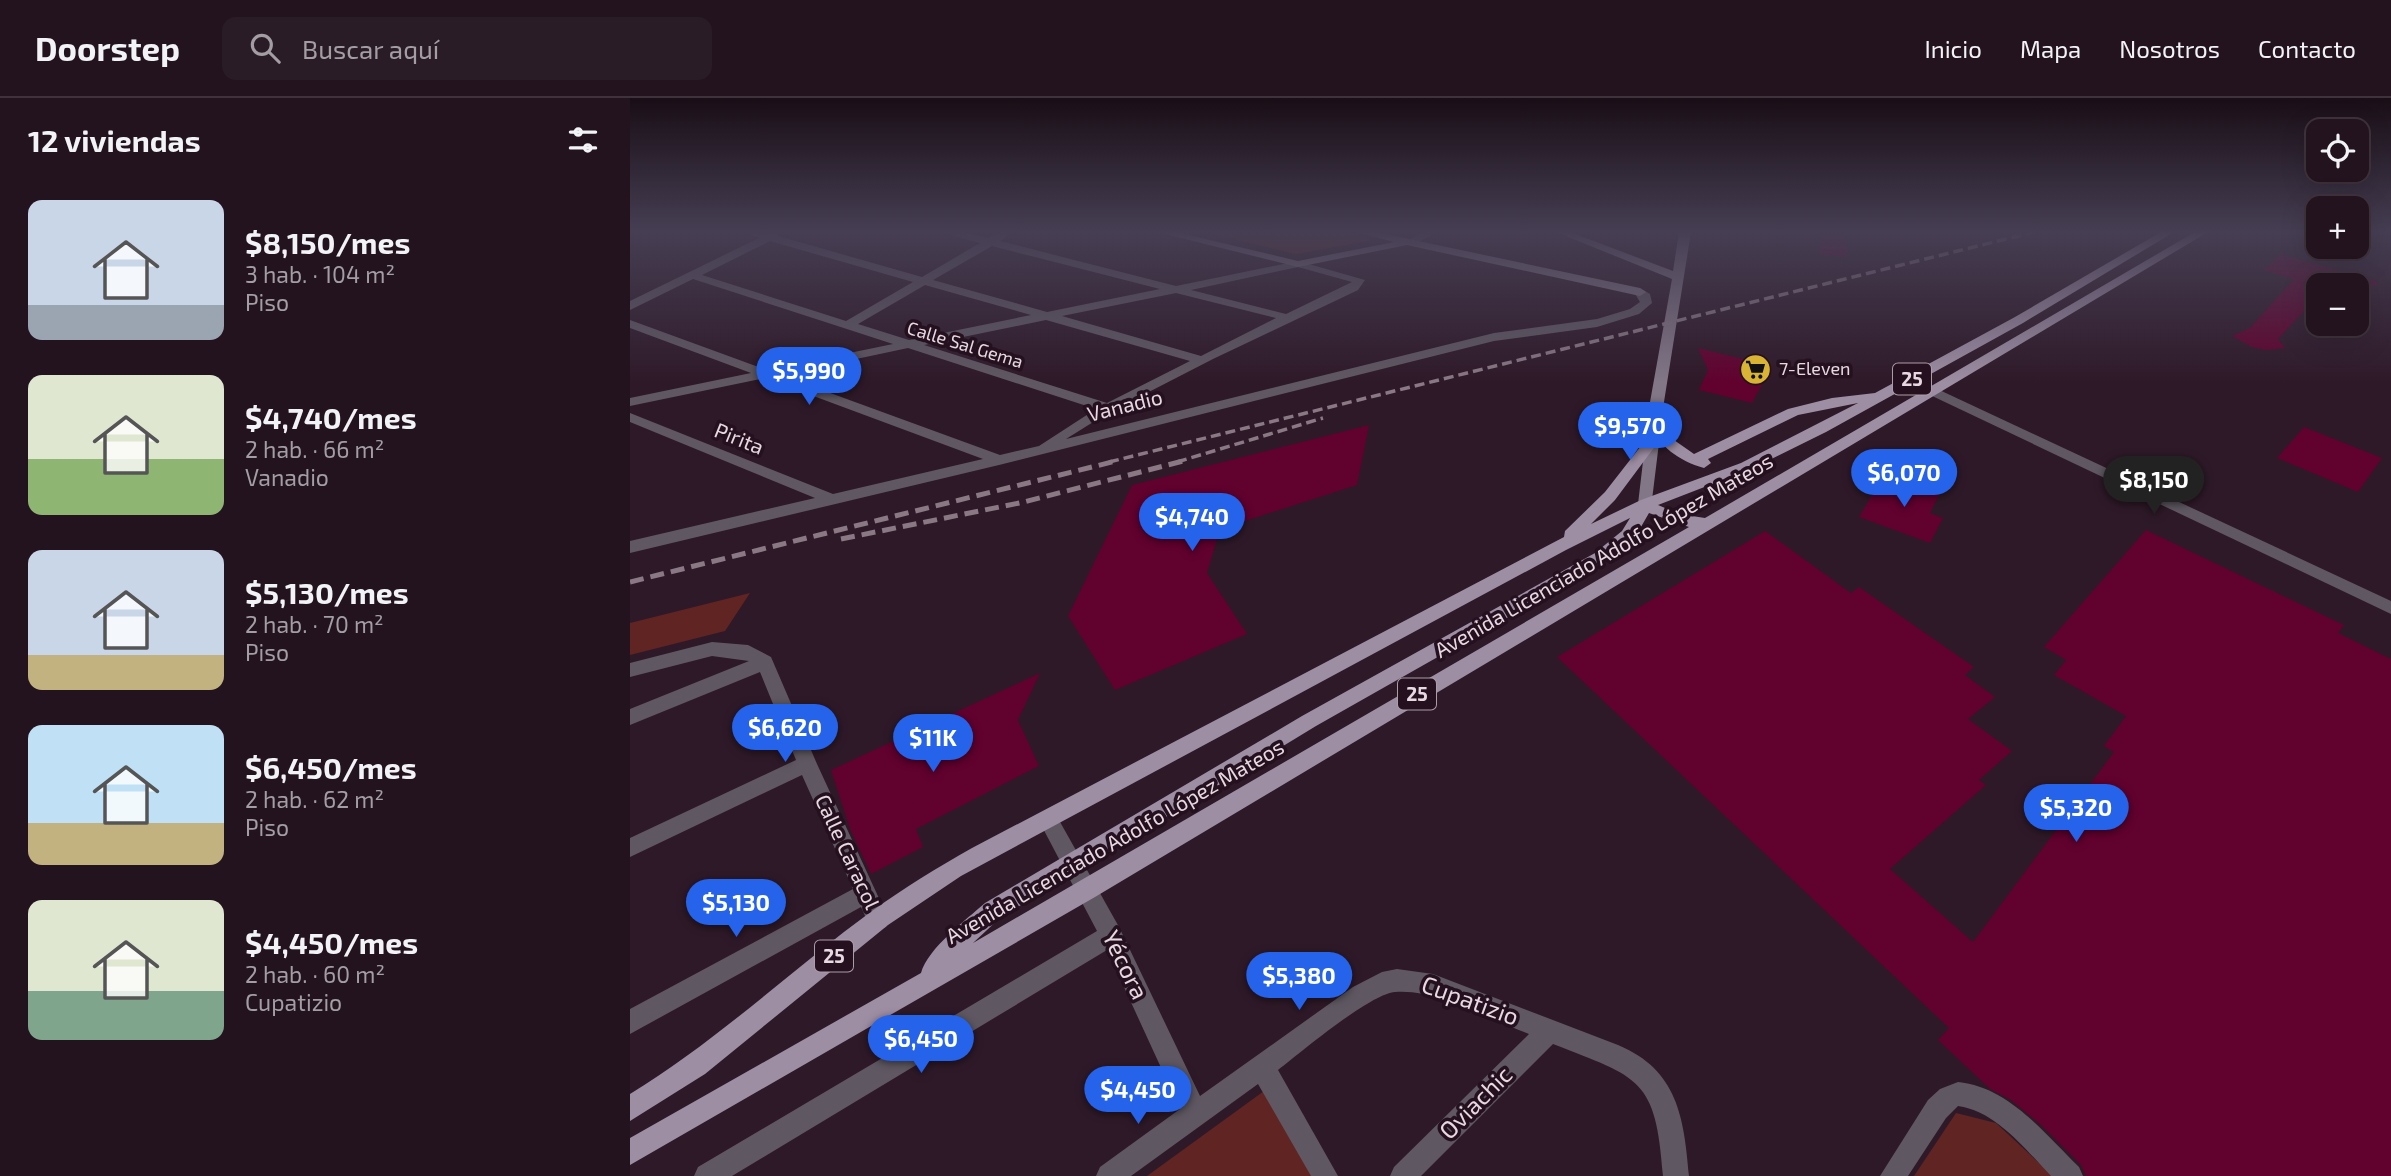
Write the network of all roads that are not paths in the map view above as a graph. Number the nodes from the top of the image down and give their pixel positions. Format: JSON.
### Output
{"nodes":[{"id":1,"x":677,"y":282,"type":"edge"},
{"id":2,"x":713,"y":282,"type":"edge"},
{"id":3,"x":918,"y":282,"type":"edge"},
{"id":4,"x":930,"y":282,"type":"edge"},
{"id":5,"x":1144,"y":282,"type":"edge"},
{"id":6,"x":1210,"y":282,"type":"edge"},
{"id":7,"x":1359,"y":282,"type":"edge"},
{"id":8,"x":1594,"y":282,"type":"edge"},
{"id":9,"x":1677,"y":282,"type":"edge"},
{"id":10,"x":2081,"y":282,"type":"edge"},
{"id":11,"x":2117,"y":282,"type":"edge"},
{"id":12,"x":1173,"y":290,"type":"junction"},
{"id":13,"x":630,"y":306,"type":"edge"},
{"id":14,"x":1044,"y":315,"type":"junction"},
{"id":15,"x":1285,"y":317,"type":"junction"},
{"id":16,"x":630,"y":324,"type":"edge"},
{"id":17,"x":846,"y":326,"type":"junction"},
{"id":18,"x":905,"y":344,"type":"junction"},
{"id":19,"x":1202,"y":359,"type":"junction"},
{"id":20,"x":767,"y":373,"type":"junction"},
{"id":21,"x":1933,"y":391,"type":"junction"},
{"id":22,"x":1883,"y":396,"type":"junction"},
{"id":23,"x":630,"y":402,"type":"edge"},
{"id":24,"x":1108,"y":408,"type":"junction"},
{"id":25,"x":630,"y":416,"type":"edge"},
{"id":26,"x":1653,"y":424,"type":"junction"},
{"id":27,"x":1649,"y":445,"type":"junction"},
{"id":28,"x":1045,"y":447,"type":"junction"},
{"id":29,"x":999,"y":460,"type":"junction"},
{"id":30,"x":1694,"y":460,"type":"junction"},
{"id":31,"x":1746,"y":466,"type":"junction"},
{"id":32,"x":833,"y":500,"type":"junction"},
{"id":33,"x":1646,"y":504,"type":"junction"},
{"id":34,"x":1708,"y":523,"type":"junction"},
{"id":35,"x":630,"y":534,"type":"edge"},
{"id":36,"x":648,"y":542,"type":"junction"},
{"id":37,"x":1560,"y":546,"type":"junction"},
{"id":38,"x":630,"y":547,"type":"edge"},
{"id":39,"x":2391,"y":608,"type":"edge"},
{"id":40,"x":765,"y":662,"type":"junction"},
{"id":41,"x":630,"y":670,"type":"edge"},
{"id":42,"x":630,"y":717,"type":"edge"},
{"id":43,"x":807,"y":764,"type":"junction"},
{"id":44,"x":1048,"y":819,"type":"junction"},
{"id":45,"x":630,"y":848,"type":"edge"},
{"id":46,"x":1071,"y":863,"type":"junction"},
{"id":47,"x":1087,"y":890,"type":"junction"},
{"id":48,"x":864,"y":894,"type":"junction"},
{"id":49,"x":878,"y":920,"type":"junction"},
{"id":50,"x":1111,"y":934,"type":"junction"},
{"id":51,"x":923,"y":981,"type":"junction"},
{"id":52,"x":630,"y":1023,"type":"edge"},
{"id":53,"x":1549,"y":1031,"type":"junction"},
{"id":54,"x":1262,"y":1066,"type":"junction"},
{"id":55,"x":630,"y":1108,"type":"edge"},
{"id":56,"x":1195,"y":1113,"type":"junction"},
{"id":57,"x":630,"y":1152,"type":"edge"},
{"id":58,"x":707,"y":1176,"type":"edge"},
{"id":59,"x":1108,"y":1176,"type":"edge"},
{"id":60,"x":1325,"y":1176,"type":"edge"},
{"id":61,"x":1403,"y":1176,"type":"edge"},
{"id":62,"x":1676,"y":1176,"type":"edge"},
{"id":63,"x":1893,"y":1176,"type":"edge"},
{"id":64,"x":2070,"y":1176,"type":"edge"}],
"edges":[{"from":1,"to":13,"type":"street"},
{"from":2,"to":17,"type":"street","name":"Calle Sal Gema"},
{"from":3,"to":17,"type":"street"},
{"from":4,"to":14,"type":"street"},
{"from":5,"to":12,"type":"street"},
{"from":6,"to":12,"type":"street"},
{"from":7,"to":15,"type":"street"},
{"from":8,"to":28,"type":"street","name":"Vanadio"},
{"from":9,"to":26,"type":"street"},
{"from":10,"to":22,"type":"main road","name":"Avenida Licenciado Adolfo López Mateos","number":"25"},
{"from":11,"to":21,"type":"main road","name":"Avenida Licenciado Adolfo López Mateos","number":"25"},
{"from":12,"to":14,"type":"street"},
{"from":12,"to":15,"type":"street"},
{"from":14,"to":18,"type":"street"},
{"from":14,"to":19,"type":"street"},
{"from":15,"to":19,"type":"street"},
{"from":16,"to":20,"type":"street"},
{"from":17,"to":18,"type":"street","name":"Calle Sal Gema"},
{"from":18,"to":20,"type":"street"},
{"from":18,"to":24,"type":"street","name":"Calle Sal Gema"},
{"from":19,"to":24,"type":"street"},
{"from":20,"to":23,"type":"street"},
{"from":20,"to":29,"type":"street"},
{"from":21,"to":34,"type":"main road","name":"Avenida Licenciado Adolfo López Mateos","number":"25"},
{"from":21,"to":39,"type":"street"},
{"from":22,"to":30,"type":"main road"},
{"from":22,"to":31,"type":"main road","name":"Avenida Licenciado Adolfo López Mateos","number":"25"},
{"from":24,"to":28,"type":"street"},
{"from":25,"to":32,"type":"street","name":"Pirita"},
{"from":26,"to":27,"type":"street"},
{"from":26,"to":30,"type":"main road"},
{"from":27,"to":33,"type":"street"},
{"from":27,"to":37,"type":"main road"},
{"from":28,"to":29,"type":"street","name":"Vanadio"},
{"from":29,"to":32,"type":"street","name":"Vanadio"},
{"from":30,"to":31,"type":"main road"},
{"from":31,"to":33,"type":"main road","name":"Avenida Licenciado Adolfo López Mateos","number":"25"},
{"from":32,"to":36,"type":"street","name":"Vanadio"},
{"from":33,"to":34,"type":"main road"},
{"from":33,"to":37,"type":"main road","name":"Avenida Licenciado Adolfo López Mateos","number":"25"},
{"from":33,"to":46,"type":"main road"},
{"from":34,"to":47,"type":"main road","name":"Avenida Licenciado Adolfo López Mateos","number":"25"},
{"from":35,"to":36,"type":"street"},
{"from":36,"to":38,"type":"street","name":"Vanadio"},
{"from":37,"to":44,"type":"main road","name":"Avenida Licenciado Adolfo López Mateos","number":"25"},
{"from":40,"to":41,"type":"street"},
{"from":40,"to":42,"type":"street"},
{"from":40,"to":43,"type":"street","name":"Calle Caracol"},
{"from":43,"to":45,"type":"street"},
{"from":43,"to":48,"type":"street","name":"Calle Caracol"},
{"from":44,"to":46,"type":"street","name":"Yécora"},
{"from":44,"to":49,"type":"main road","name":"Avenida Licenciado Adolfo López Mateos","number":"25"},
{"from":46,"to":47,"type":"street","name":"Yécora"},
{"from":46,"to":51,"type":"main road"},
{"from":47,"to":50,"type":"street","name":"Yécora"},
{"from":47,"to":51,"type":"main road","name":"Avenida Licenciado Adolfo López Mateos","number":"25"},
{"from":48,"to":49,"type":"street","name":"Calle Caracol"},
{"from":48,"to":52,"type":"street"},
{"from":49,"to":55,"type":"main road","name":"Avenida Licenciado Adolfo López Mateos","number":"25"},
{"from":50,"to":56,"type":"street","name":"Yécora"},
{"from":50,"to":58,"type":"street"},
{"from":51,"to":57,"type":"main road","name":"Avenida Licenciado Adolfo López Mateos","number":"25"},
{"from":53,"to":54,"type":"street","name":"Cupatizio"},
{"from":53,"to":61,"type":"street","name":"Oviachic"},
{"from":53,"to":62,"type":"street","name":"Cupatizio"},
{"from":54,"to":56,"type":"street","name":"Cupatizio"},
{"from":54,"to":60,"type":"street"},
{"from":56,"to":59,"type":"street","name":"Cupatizio"},
{"from":63,"to":64,"type":"street"}]}
